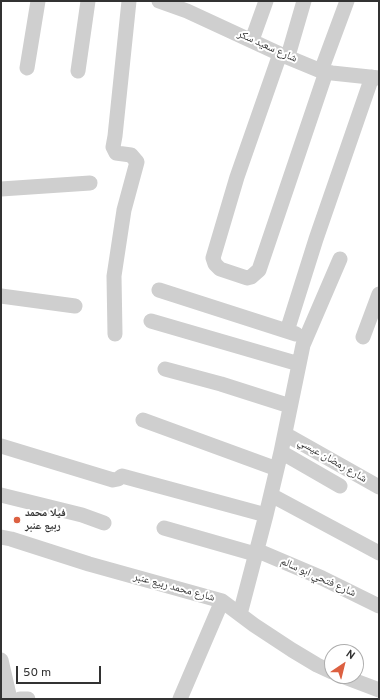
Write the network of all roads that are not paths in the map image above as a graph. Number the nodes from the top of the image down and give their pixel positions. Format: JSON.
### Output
{"nodes":[{"id":1,"x":38,"y":1,"type":"edge"},
{"id":2,"x":88,"y":1,"type":"edge"},
{"id":3,"x":129,"y":1,"type":"edge"},
{"id":4,"x":159,"y":1,"type":"edge"},
{"id":5,"x":266,"y":1,"type":"edge"},
{"id":6,"x":304,"y":1,"type":"edge"},
{"id":7,"x":347,"y":1,"type":"edge"},
{"id":8,"x":252,"y":40,"type":"junction"},
{"id":9,"x":284,"y":55,"type":"junction"},
{"id":10,"x":27,"y":68,"type":"dead end"},
{"id":11,"x":78,"y":71,"type":"dead end"},
{"id":12,"x":324,"y":71,"type":"junction"},
{"id":13,"x":377,"y":77,"type":"edge"},
{"id":14,"x":90,"y":184,"type":"dead end"},
{"id":15,"x":1,"y":189,"type":"edge"},
{"id":16,"x":340,"y":259,"type":"dead end"},
{"id":17,"x":159,"y":290,"type":"dead end"},
{"id":18,"x":379,"y":294,"type":"edge"},
{"id":19,"x":1,"y":296,"type":"edge"},
{"id":20,"x":75,"y":306,"type":"dead end"},
{"id":21,"x":151,"y":321,"type":"dead end"},
{"id":22,"x":287,"y":330,"type":"junction"},
{"id":23,"x":114,"y":334,"type":"dead end"},
{"id":24,"x":306,"y":337,"type":"junction"},
{"id":25,"x":363,"y":337,"type":"dead end"},
{"id":26,"x":299,"y":364,"type":"junction"},
{"id":27,"x":165,"y":369,"type":"dead end"},
{"id":28,"x":290,"y":406,"type":"junction"},
{"id":29,"x":143,"y":420,"type":"dead end"},
{"id":30,"x":285,"y":434,"type":"junction"},
{"id":31,"x":1,"y":446,"type":"edge"},
{"id":32,"x":281,"y":452,"type":"junction"},
{"id":33,"x":277,"y":469,"type":"junction"},
{"id":34,"x":340,"y":486,"type":"dead end"},
{"id":35,"x":379,"y":487,"type":"edge"},
{"id":36,"x":1,"y":494,"type":"edge"},
{"id":37,"x":271,"y":495,"type":"junction"},
{"id":38,"x":266,"y":515,"type":"junction"},
{"id":39,"x":104,"y":523,"type":"dead end"},
{"id":40,"x":164,"y":528,"type":"dead end"},
{"id":41,"x":1,"y":537,"type":"edge"},
{"id":42,"x":256,"y":552,"type":"junction"},
{"id":43,"x":379,"y":553,"type":"edge"},
{"id":44,"x":222,"y":601,"type":"junction"},
{"id":45,"x":379,"y":606,"type":"edge"},
{"id":46,"x":240,"y":614,"type":"junction"},
{"id":47,"x":1,"y":660,"type":"edge"},
{"id":48,"x":324,"y":668,"type":"edge"},
{"id":49,"x":363,"y":684,"type":"edge"},
{"id":50,"x":379,"y":690,"type":"edge"},
{"id":51,"x":10,"y":699,"type":"edge"},
{"id":52,"x":20,"y":699,"type":"edge"},
{"id":53,"x":28,"y":699,"type":"edge"},
{"id":54,"x":180,"y":699,"type":"edge"}],
"edges":[{"from":1,"to":10,"type":"street"},
{"from":2,"to":11,"type":"street"},
{"from":3,"to":23,"type":"street"},
{"from":4,"to":8,"type":"street","name":"شارع سعيد سكر"},
{"from":5,"to":8,"type":"street"},
{"from":6,"to":9,"type":"street"},
{"from":7,"to":12,"type":"street"},
{"from":8,"to":9,"type":"street","name":"شارع سعيد سكر"},
{"from":9,"to":12,"type":"street","name":"شارع سعيد سكر"},
{"from":9,"to":12,"type":"street"},
{"from":12,"to":13,"type":"street","name":"شارع سعيد سكر"},
{"from":13,"to":22,"type":"street"},
{"from":14,"to":15,"type":"street"},
{"from":16,"to":24,"type":"street"},
{"from":17,"to":22,"type":"street"},
{"from":18,"to":25,"type":"street"},
{"from":19,"to":20,"type":"street"},
{"from":21,"to":26,"type":"street"},
{"from":22,"to":24,"type":"street"},
{"from":24,"to":26,"type":"street"},
{"from":26,"to":28,"type":"street"},
{"from":27,"to":28,"type":"street"},
{"from":28,"to":30,"type":"street"},
{"from":29,"to":33,"type":"street"},
{"from":30,"to":32,"type":"street"},
{"from":30,"to":35,"type":"street","name":"شارع رمضان عيسي"},
{"from":31,"to":38,"type":"street"},
{"from":32,"to":33,"type":"street"},
{"from":32,"to":34,"type":"street"},
{"from":33,"to":37,"type":"street"},
{"from":36,"to":39,"type":"street"},
{"from":37,"to":38,"type":"street"},
{"from":37,"to":43,"type":"street"},
{"from":38,"to":42,"type":"street"},
{"from":40,"to":42,"type":"street","name":"شارع فتحي ابو سالم"},
{"from":41,"to":44,"type":"street","name":"شارع محمد ربيع عنبر"},
{"from":42,"to":45,"type":"street","name":"شارع فتحي ابو سالم"},
{"from":42,"to":46,"type":"street"},
{"from":44,"to":46,"type":"street","name":"شارع محمد ربيع عنبر"},
{"from":44,"to":54,"type":"street"},
{"from":46,"to":48,"type":"street","name":"شارع محمد ربيع عنبر"},
{"from":47,"to":51,"type":"street"},
{"from":49,"to":50,"type":"street"},
{"from":52,"to":53,"type":"street"}]}
